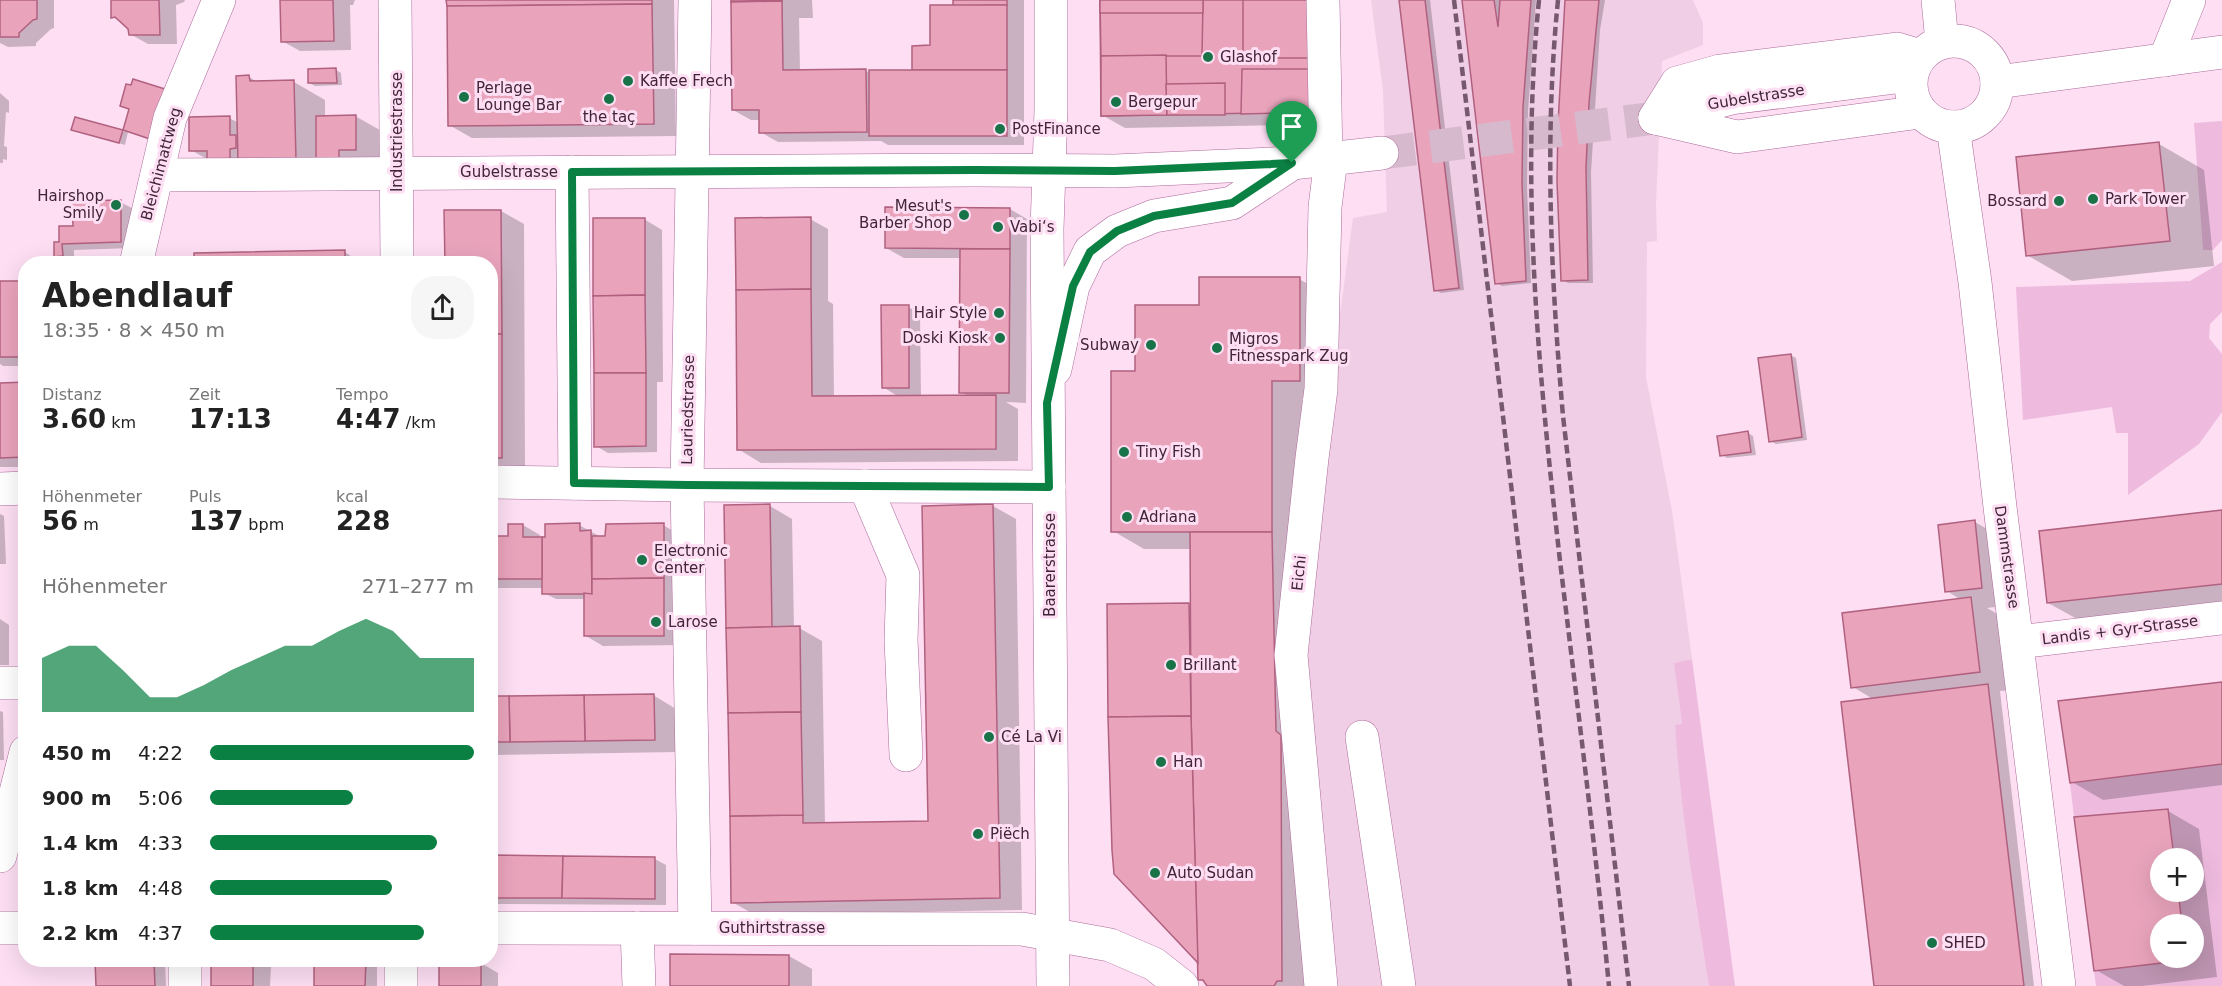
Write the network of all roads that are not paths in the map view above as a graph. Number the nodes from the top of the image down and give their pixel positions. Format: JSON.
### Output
{"nodes":[{"id":1,"x":219,"y":0,"type":"edge"},
{"id":2,"x":395,"y":0,"type":"edge"},
{"id":3,"x":695,"y":0,"type":"edge"},
{"id":4,"x":1051,"y":0,"type":"edge"},
{"id":5,"x":1323,"y":0,"type":"edge"},
{"id":6,"x":1938,"y":0,"type":"edge"},
{"id":7,"x":2189,"y":0,"type":"edge"},
{"id":8,"x":2222,"y":52,"type":"edge"},
{"id":9,"x":1924,"y":58,"type":"junction"},
{"id":10,"x":2165,"y":60,"type":"junction"},
{"id":11,"x":1997,"y":82,"type":"junction"},
{"id":12,"x":1920,"y":112,"type":"junction"},
{"id":13,"x":1953,"y":127,"type":"junction"},
{"id":14,"x":1383,"y":153,"type":"tunnel mouth"},
{"id":15,"x":1328,"y":160,"type":"junction"},
{"id":16,"x":1292,"y":163,"type":"junction"},
{"id":17,"x":1049,"y":170,"type":"junction"},
{"id":18,"x":693,"y":171,"type":"junction"},
{"id":19,"x":572,"y":172,"type":"junction"},
{"id":20,"x":397,"y":173,"type":"junction"},
{"id":21,"x":158,"y":175,"type":"junction"},
{"id":22,"x":138,"y":256,"type":"edge"},
{"id":23,"x":398,"y":256,"type":"edge"},
{"id":24,"x":1047,"y":403,"type":"junction"},
{"id":25,"x":498,"y":482,"type":"edge"},
{"id":26,"x":574,"y":483,"type":"junction"},
{"id":27,"x":687,"y":485,"type":"junction"},
{"id":28,"x":865,"y":486,"type":"junction"},
{"id":29,"x":1049,"y":487,"type":"junction"},
{"id":30,"x":18,"y":488,"type":"edge"},
{"id":31,"x":0,"y":489,"type":"edge"},
{"id":32,"x":2222,"y":618,"type":"edge"},
{"id":33,"x":2018,"y":642,"type":"junction"},
{"id":34,"x":0,"y":683,"type":"edge"},
{"id":35,"x":18,"y":683,"type":"edge"},
{"id":36,"x":1362,"y":737,"type":"dead end"},
{"id":37,"x":906,"y":755,"type":"dead end"},
{"id":38,"x":18,"y":784,"type":"edge"},
{"id":39,"x":0,"y":856,"type":"edge"},
{"id":40,"x":0,"y":928,"type":"edge"},
{"id":41,"x":18,"y":928,"type":"edge"},
{"id":42,"x":498,"y":928,"type":"edge"},
{"id":43,"x":637,"y":928,"type":"junction"},
{"id":44,"x":694,"y":928,"type":"junction"},
{"id":45,"x":1052,"y":935,"type":"junction"},
{"id":46,"x":185,"y":967,"type":"edge"},
{"id":47,"x":401,"y":967,"type":"edge"},
{"id":48,"x":185,"y":986,"type":"edge"},
{"id":49,"x":401,"y":986,"type":"edge"},
{"id":50,"x":639,"y":986,"type":"edge"},
{"id":51,"x":1053,"y":986,"type":"edge"},
{"id":52,"x":1182,"y":986,"type":"edge"},
{"id":53,"x":1321,"y":986,"type":"edge"},
{"id":54,"x":1399,"y":986,"type":"edge"},
{"id":55,"x":2059,"y":986,"type":"edge"}],
"edges":[{"from":1,"to":21,"type":"street","name":"Bleichimattweg"},
{"from":2,"to":20,"type":"street","name":"Industriestrasse"},
{"from":3,"to":18,"type":"street","name":"Lauriedstrasse"},
{"from":4,"to":17,"type":"street","name":"Baarerstrasse"},
{"from":5,"to":15,"type":"street","name":"Eichi"},
{"from":6,"to":9,"type":"street"},
{"from":7,"to":10,"type":"street"},
{"from":8,"to":10,"type":"street"},
{"from":9,"to":11,"type":"street","name":"Gubelstrasse"},
{"from":9,"to":12,"type":"street"},
{"from":9,"to":12,"type":"street","name":"Gubelstrasse"},
{"from":10,"to":11,"type":"street"},
{"from":11,"to":13,"type":"street"},
{"from":12,"to":13,"type":"street"},
{"from":13,"to":33,"type":"street","name":"Dammstrasse"},
{"from":14,"to":15,"type":"street","name":"Gubelstrasse"},
{"from":15,"to":16,"type":"street","name":"Gubelstrasse"},
{"from":15,"to":53,"type":"street","name":"Eichi"},
{"from":16,"to":17,"type":"street","name":"Gubelstrasse"},
{"from":16,"to":24,"type":"street","name":"Gubelstrasse"},
{"from":17,"to":18,"type":"street","name":"Gubelstrasse"},
{"from":17,"to":24,"type":"street","name":"Baarerstrasse"},
{"from":18,"to":19,"type":"street","name":"Gubelstrasse"},
{"from":18,"to":27,"type":"street","name":"Lauriedstrasse"},
{"from":19,"to":20,"type":"street","name":"Gubelstrasse"},
{"from":19,"to":26,"type":"street"},
{"from":20,"to":21,"type":"street","name":"Gubelstrasse"},
{"from":20,"to":23,"type":"street","name":"Industriestrasse"},
{"from":21,"to":22,"type":"street","name":"Bleichimattweg"},
{"from":24,"to":29,"type":"street","name":"Baarerstrasse"},
{"from":25,"to":26,"type":"street"},
{"from":26,"to":27,"type":"street"},
{"from":27,"to":28,"type":"street"},
{"from":27,"to":44,"type":"street","name":"Lauriedstrasse"},
{"from":28,"to":29,"type":"street"},
{"from":28,"to":37,"type":"street"},
{"from":29,"to":45,"type":"street","name":"Baarerstrasse"},
{"from":30,"to":31,"type":"street"},
{"from":32,"to":33,"type":"street","name":"Landis + Gyr-Strasse"},
{"from":33,"to":55,"type":"street","name":"Dammstrasse"},
{"from":34,"to":35,"type":"street"},
{"from":36,"to":54,"type":"street"},
{"from":38,"to":39,"type":"street"},
{"from":40,"to":41,"type":"street"},
{"from":42,"to":43,"type":"street","name":"Guthirtstrasse"},
{"from":43,"to":44,"type":"street","name":"Guthirtstrasse"},
{"from":43,"to":50,"type":"street"},
{"from":44,"to":45,"type":"street","name":"Guthirtstrasse"},
{"from":45,"to":51,"type":"street","name":"Baarerstrasse"},
{"from":45,"to":52,"type":"street","name":"Guthirtstrasse"},
{"from":46,"to":48,"type":"street"},
{"from":47,"to":49,"type":"street"}]}
